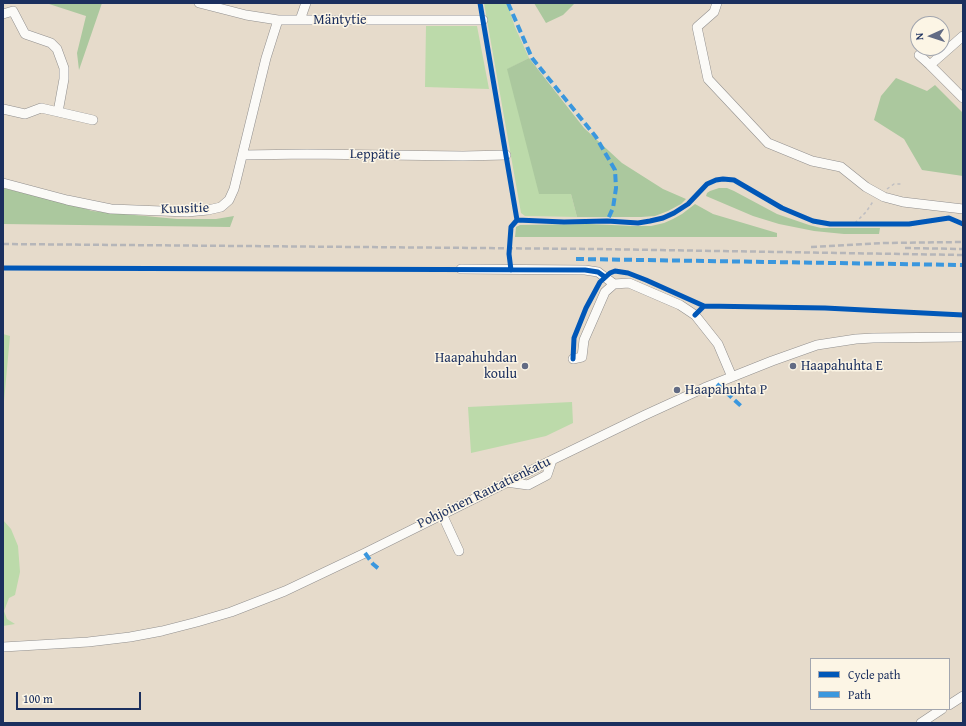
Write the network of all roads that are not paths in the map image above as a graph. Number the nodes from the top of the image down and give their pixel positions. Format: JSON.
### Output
{"nodes":[{"id":1,"x":199,"y":3,"type":"edge"},
{"id":2,"x":306,"y":3,"type":"edge"},
{"id":3,"x":717,"y":3,"type":"edge"},
{"id":4,"x":3,"y":14,"type":"edge"},
{"id":5,"x":278,"y":20,"type":"junction"},
{"id":6,"x":300,"y":20,"type":"junction"},
{"id":7,"x":483,"y":20,"type":"dead end"},
{"id":8,"x":963,"y":36,"type":"edge"},
{"id":9,"x":920,"y":56,"type":"edge"},
{"id":10,"x":930,"y":65,"type":"junction"},
{"id":11,"x":963,"y":98,"type":"edge"},
{"id":12,"x":3,"y":109,"type":"edge"},
{"id":13,"x":58,"y":112,"type":"junction"},
{"id":14,"x":93,"y":120,"type":"dead end"},
{"id":15,"x":243,"y":155,"type":"junction"},
{"id":16,"x":506,"y":155,"type":"dead end"},
{"id":17,"x":3,"y":183,"type":"edge"},
{"id":18,"x":963,"y":209,"type":"edge"},
{"id":19,"x":461,"y":269,"type":"dead end"},
{"id":20,"x":614,"y":284,"type":"junction"},
{"id":21,"x":963,"y":337,"type":"edge"},
{"id":22,"x":573,"y":359,"type":"dead end"},
{"id":23,"x":732,"y":377,"type":"junction"},
{"id":24,"x":442,"y":514,"type":"junction"},
{"id":25,"x":459,"y":551,"type":"dead end"},
{"id":26,"x":3,"y":648,"type":"edge"},
{"id":27,"x":963,"y":696,"type":"edge"},
{"id":28,"x":950,"y":704,"type":"edge"},
{"id":29,"x":940,"y":710,"type":"edge"},
{"id":30,"x":921,"y":723,"type":"edge"}],
"edges":[{"from":1,"to":5,"type":"street","name":"Mäntytie"},
{"from":2,"to":6,"type":"street"},
{"from":3,"to":18,"type":"street"},
{"from":4,"to":13,"type":"street"},
{"from":5,"to":6,"type":"street","name":"Mäntytie"},
{"from":5,"to":15,"type":"street","name":"Kuusitie"},
{"from":6,"to":7,"type":"street","name":"Mäntytie"},
{"from":8,"to":10,"type":"street"},
{"from":9,"to":10,"type":"street"},
{"from":10,"to":11,"type":"street"},
{"from":12,"to":13,"type":"street"},
{"from":13,"to":14,"type":"street"},
{"from":15,"to":16,"type":"street","name":"Leppätie"},
{"from":15,"to":17,"type":"street","name":"Kuusitie"},
{"from":19,"to":20,"type":"street"},
{"from":20,"to":22,"type":"street"},
{"from":20,"to":23,"type":"street"},
{"from":21,"to":23,"type":"street","name":"Pohjoinen Rautatienkatu"},
{"from":23,"to":24,"type":"street","name":"Pohjoinen Rautatienkatu"},
{"from":24,"to":25,"type":"street"},
{"from":24,"to":26,"type":"street","name":"Pohjoinen Rautatienkatu"},
{"from":27,"to":28,"type":"street"},
{"from":29,"to":30,"type":"street"}]}
